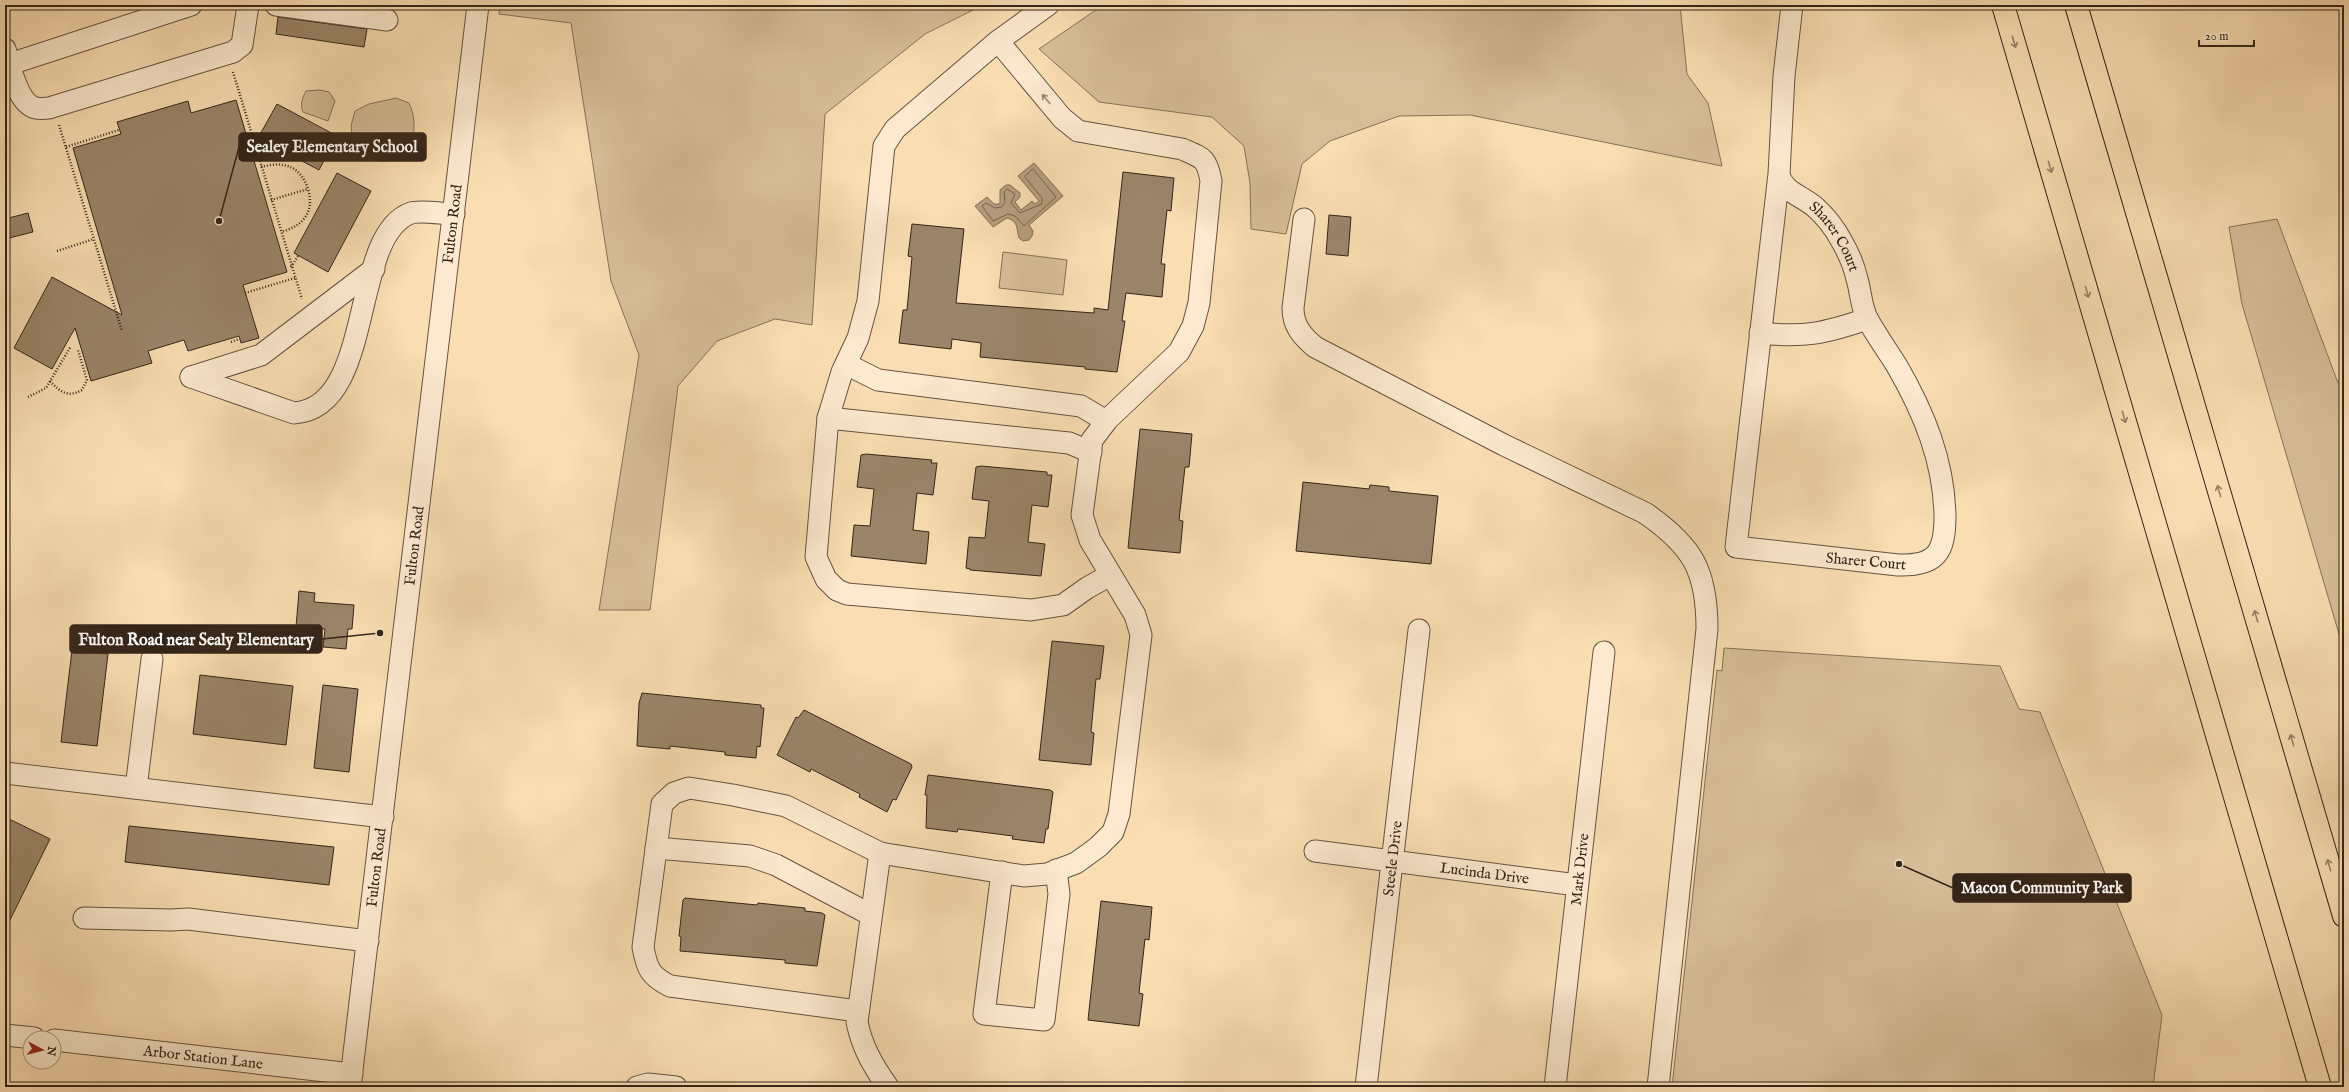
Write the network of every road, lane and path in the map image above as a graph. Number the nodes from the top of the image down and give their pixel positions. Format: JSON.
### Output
{"nodes":[{"id":1,"x":191,"y":5,"type":"edge"},
{"id":2,"x":248,"y":5,"type":"edge"},
{"id":3,"x":276,"y":5,"type":"edge"},
{"id":4,"x":1048,"y":5,"type":"edge"},
{"id":5,"x":1792,"y":5,"type":"edge"},
{"id":6,"x":2003,"y":5,"type":"edge"},
{"id":7,"x":2076,"y":5,"type":"edge"},
{"id":8,"x":475,"y":10,"type":"edge"},
{"id":9,"x":387,"y":20,"type":"dead end"},
{"id":10,"x":998,"y":41,"type":"junction"},
{"id":11,"x":7,"y":56,"type":"edge"},
{"id":12,"x":231,"y":66,"type":"dead end"},
{"id":13,"x":57,"y":118,"type":"dead end"},
{"id":14,"x":119,"y":130,"type":"dead end"},
{"id":15,"x":66,"y":147,"type":"junction"},
{"id":16,"x":261,"y":167,"type":"junction"},
{"id":17,"x":1779,"y":174,"type":"junction"},
{"id":18,"x":308,"y":188,"type":"junction"},
{"id":19,"x":271,"y":200,"type":"junction"},
{"id":20,"x":454,"y":214,"type":"junction"},
{"id":21,"x":1304,"y":219,"type":"dead end"},
{"id":22,"x":281,"y":232,"type":"junction"},
{"id":23,"x":94,"y":239,"type":"junction"},
{"id":24,"x":57,"y":251,"type":"dead end"},
{"id":25,"x":298,"y":256,"type":"dead end"},
{"id":26,"x":291,"y":267,"type":"junction"},
{"id":27,"x":374,"y":269,"type":"junction"},
{"id":28,"x":295,"y":278,"type":"junction"},
{"id":29,"x":245,"y":293,"type":"dead end"},
{"id":30,"x":111,"y":294,"type":"junction"},
{"id":31,"x":115,"y":294,"type":"dead end"},
{"id":32,"x":303,"y":304,"type":"dead end"},
{"id":33,"x":1867,"y":319,"type":"junction"},
{"id":34,"x":122,"y":332,"type":"dead end"},
{"id":35,"x":1760,"y":333,"type":"junction"},
{"id":36,"x":71,"y":346,"type":"dead end"},
{"id":37,"x":78,"y":350,"type":"dead end"},
{"id":38,"x":846,"y":364,"type":"junction"},
{"id":39,"x":50,"y":381,"type":"junction"},
{"id":40,"x":28,"y":397,"type":"dead end"},
{"id":41,"x":828,"y":418,"type":"junction"},
{"id":42,"x":1106,"y":421,"type":"junction"},
{"id":43,"x":1091,"y":452,"type":"junction"},
{"id":44,"x":1110,"y":575,"type":"junction"},
{"id":45,"x":1419,"y":630,"type":"dead end"},
{"id":46,"x":1604,"y":652,"type":"dead end"},
{"id":47,"x":152,"y":659,"type":"dead end"},
{"id":48,"x":5,"y":773,"type":"edge"},
{"id":49,"x":136,"y":788,"type":"junction"},
{"id":50,"x":383,"y":817,"type":"junction"},
{"id":51,"x":656,"y":848,"type":"junction"},
{"id":52,"x":1315,"y":851,"type":"dead end"},
{"id":53,"x":880,"y":853,"type":"junction"},
{"id":54,"x":1392,"y":861,"type":"junction"},
{"id":55,"x":1056,"y":870,"type":"junction"},
{"id":56,"x":1002,"y":872,"type":"junction"},
{"id":57,"x":1577,"y":884,"type":"junction"},
{"id":58,"x":871,"y":915,"type":"junction"},
{"id":59,"x":2344,"y":916,"type":"edge"},
{"id":60,"x":84,"y":918,"type":"dead end"},
{"id":61,"x":368,"y":941,"type":"junction"},
{"id":62,"x":858,"y":1011,"type":"junction"},
{"id":63,"x":5,"y":1035,"type":"edge"},
{"id":64,"x":22,"y":1037,"type":"edge"},
{"id":65,"x":62,"y":1041,"type":"edge"},
{"id":66,"x":351,"y":1080,"type":"edge"},
{"id":67,"x":637,"y":1087,"type":"edge"},
{"id":68,"x":675,"y":1087,"type":"edge"},
{"id":69,"x":888,"y":1087,"type":"edge"},
{"id":70,"x":1366,"y":1087,"type":"edge"},
{"id":71,"x":1555,"y":1087,"type":"edge"},
{"id":72,"x":1658,"y":1087,"type":"edge"},
{"id":73,"x":2320,"y":1087,"type":"edge"}],
"edges":[{"from":1,"to":11,"type":"street"},
{"from":2,"to":11,"type":"street"},
{"from":3,"to":9,"type":"street"},
{"from":4,"to":10,"type":"street"},
{"from":5,"to":17,"type":"street","name":"Sharer Court"},
{"from":6,"to":73,"type":"highway","one_way":true},
{"from":59,"to":7,"type":"highway","one_way":true},
{"from":8,"to":20,"type":"street","name":"Fulton Road"},
{"from":10,"to":38,"type":"street"},
{"from":42,"to":10,"type":"street","one_way":true},
{"from":12,"to":16,"type":"path"},
{"from":13,"to":15,"type":"path"},
{"from":14,"to":15,"type":"path"},
{"from":15,"to":23,"type":"path"},
{"from":16,"to":18,"type":"path"},
{"from":16,"to":19,"type":"path"},
{"from":17,"to":33,"type":"street","name":"Sharer Court"},
{"from":17,"to":35,"type":"street","name":"Sharer Court"},
{"from":18,"to":19,"type":"path"},
{"from":18,"to":22,"type":"path"},
{"from":19,"to":22,"type":"path"},
{"from":20,"to":27,"type":"street"},
{"from":20,"to":50,"type":"street","name":"Fulton Road"},
{"from":21,"to":72,"type":"street"},
{"from":22,"to":26,"type":"path"},
{"from":23,"to":24,"type":"path"},
{"from":23,"to":30,"type":"path"},
{"from":25,"to":26,"type":"path"},
{"from":26,"to":28,"type":"path"},
{"from":27,"to":27,"type":"street"},
{"from":28,"to":29,"type":"path"},
{"from":28,"to":32,"type":"path"},
{"from":30,"to":31,"type":"path"},
{"from":30,"to":34,"type":"path"},
{"from":33,"to":35,"type":"street"},
{"from":33,"to":35,"type":"street","name":"Sharer Court"},
{"from":36,"to":39,"type":"path"},
{"from":37,"to":39,"type":"path"},
{"from":38,"to":41,"type":"street"},
{"from":38,"to":42,"type":"street"},
{"from":39,"to":40,"type":"path"},
{"from":41,"to":43,"type":"street"},
{"from":41,"to":44,"type":"street"},
{"from":42,"to":43,"type":"street"},
{"from":43,"to":44,"type":"street"},
{"from":44,"to":55,"type":"street"},
{"from":45,"to":54,"type":"street","name":"Steele Drive"},
{"from":46,"to":57,"type":"street","name":"Mark Drive"},
{"from":47,"to":49,"type":"street"},
{"from":48,"to":49,"type":"street"},
{"from":49,"to":50,"type":"street"},
{"from":50,"to":61,"type":"street","name":"Fulton Road"},
{"from":51,"to":53,"type":"street"},
{"from":51,"to":58,"type":"street"},
{"from":51,"to":62,"type":"street"},
{"from":52,"to":54,"type":"street","name":"Lucinda Drive"},
{"from":53,"to":56,"type":"street"},
{"from":53,"to":58,"type":"street"},
{"from":54,"to":57,"type":"street","name":"Lucinda Drive"},
{"from":54,"to":70,"type":"street","name":"Steele Drive"},
{"from":55,"to":56,"type":"street"},
{"from":55,"to":56,"type":"street"},
{"from":57,"to":71,"type":"street","name":"Mark Drive"},
{"from":58,"to":62,"type":"street"},
{"from":60,"to":61,"type":"street"},
{"from":61,"to":66,"type":"street","name":"Fulton Road"},
{"from":62,"to":69,"type":"street"},
{"from":63,"to":64,"type":"street"},
{"from":65,"to":66,"type":"street","name":"Arbor Station Lane"},
{"from":67,"to":68,"type":"street"}]}
